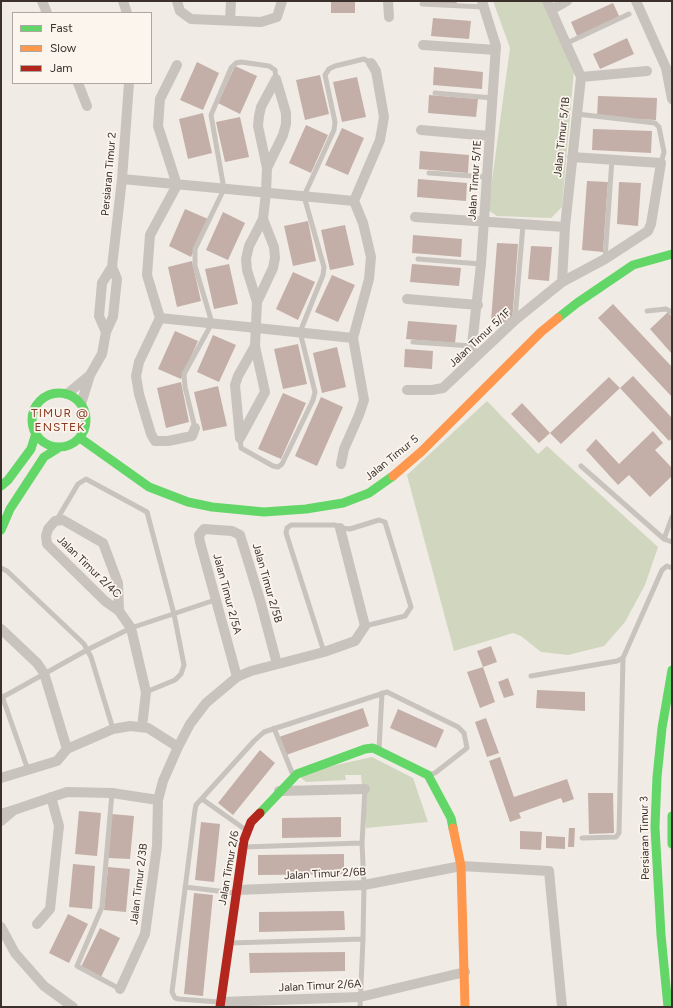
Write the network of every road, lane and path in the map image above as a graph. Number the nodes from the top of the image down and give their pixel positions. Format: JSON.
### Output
{"nodes":[{"id":1,"x":42,"y":1,"type":"edge"},
{"id":2,"x":123,"y":1,"type":"edge"},
{"id":3,"x":177,"y":1,"type":"edge"},
{"id":4,"x":231,"y":1,"type":"edge"},
{"id":5,"x":282,"y":1,"type":"edge"},
{"id":6,"x":388,"y":1,"type":"edge"},
{"id":7,"x":567,"y":1,"type":"edge"},
{"id":8,"x":636,"y":1,"type":"edge"},
{"id":9,"x":422,"y":4,"type":"dead end"},
{"id":10,"x":483,"y":4,"type":"edge"},
{"id":11,"x":549,"y":5,"type":"edge"},
{"id":12,"x":47,"y":12,"type":"edge"},
{"id":13,"x":127,"y":12,"type":"edge"},
{"id":14,"x":629,"y":14,"type":"dead end"},
{"id":15,"x":389,"y":17,"type":"dead end"},
{"id":16,"x":230,"y":20,"type":"junction"},
{"id":17,"x":565,"y":44,"type":"junction"},
{"id":18,"x":423,"y":45,"type":"dead end"},
{"id":19,"x":496,"y":50,"type":"junction"},
{"id":20,"x":371,"y":63,"type":"joint"},
{"id":21,"x":177,"y":65,"type":"dead end"},
{"id":22,"x":647,"y":71,"type":"dead end"},
{"id":23,"x":581,"y":77,"type":"junction"},
{"id":24,"x":276,"y":80,"type":"junction"},
{"id":25,"x":78,"y":84,"type":"edge"},
{"id":26,"x":129,"y":84,"type":"edge"},
{"id":27,"x":672,"y":89,"type":"edge"},
{"id":28,"x":435,"y":93,"type":"dead end"},
{"id":29,"x":493,"y":98,"type":"junction"},
{"id":30,"x":672,"y":99,"type":"edge"},
{"id":31,"x":88,"y":106,"type":"dead end"},
{"id":32,"x":576,"y":114,"type":"junction"},
{"id":33,"x":421,"y":130,"type":"dead end"},
{"id":34,"x":490,"y":136,"type":"junction"},
{"id":35,"x":572,"y":157,"type":"junction"},
{"id":36,"x":612,"y":159,"type":"junction"},
{"id":37,"x":661,"y":163,"type":"junction"},
{"id":38,"x":267,"y":168,"type":"junction"},
{"id":39,"x":429,"y":172,"type":"dead end"},
{"id":40,"x":487,"y":177,"type":"junction"},
{"id":41,"x":122,"y":179,"type":"junction"},
{"id":42,"x":177,"y":185,"type":"junction"},
{"id":43,"x":224,"y":189,"type":"junction"},
{"id":44,"x":266,"y":193,"type":"junction"},
{"id":45,"x":304,"y":196,"type":"junction"},
{"id":46,"x":354,"y":201,"type":"junction"},
{"id":47,"x":415,"y":217,"type":"dead end"},
{"id":48,"x":263,"y":219,"type":"junction"},
{"id":49,"x":484,"y":223,"type":"junction"},
{"id":50,"x":523,"y":226,"type":"junction"},
{"id":51,"x":565,"y":227,"type":"junction"},
{"id":52,"x":672,"y":254,"type":"edge"},
{"id":53,"x":418,"y":258,"type":"dead end"},
{"id":54,"x":605,"y":259,"type":"junction"},
{"id":55,"x":481,"y":264,"type":"junction"},
{"id":56,"x":112,"y":267,"type":"junction"},
{"id":57,"x":562,"y":282,"type":"junction"},
{"id":58,"x":407,"y":299,"type":"dead end"},
{"id":59,"x":257,"y":302,"type":"junction"},
{"id":60,"x":478,"y":305,"type":"junction"},
{"id":61,"x":647,"y":311,"type":"dead end"},
{"id":62,"x":672,"y":312,"type":"edge"},
{"id":63,"x":160,"y":318,"type":"junction"},
{"id":64,"x":515,"y":320,"type":"junction"},
{"id":65,"x":212,"y":323,"type":"junction"},
{"id":66,"x":256,"y":328,"type":"junction"},
{"id":67,"x":106,"y":332,"type":"junction"},
{"id":68,"x":300,"y":332,"type":"junction"},
{"id":69,"x":353,"y":338,"type":"junction"},
{"id":70,"x":413,"y":342,"type":"dead end"},
{"id":71,"x":255,"y":346,"type":"junction"},
{"id":72,"x":472,"y":346,"type":"junction"},
{"id":73,"x":470,"y":363,"type":"junction"},
{"id":74,"x":90,"y":375,"type":"junction"},
{"id":75,"x":407,"y":390,"type":"dead end"},
{"id":76,"x":67,"y":394,"type":"junction"},
{"id":77,"x":81,"y":404,"type":"junction"},
{"id":78,"x":195,"y":428,"type":"joint"},
{"id":79,"x":36,"y":433,"type":"junction"},
{"id":80,"x":80,"y":438,"type":"junction"},
{"id":81,"x":240,"y":438,"type":"junction"},
{"id":82,"x":60,"y":447,"type":"junction"},
{"id":83,"x":341,"y":464,"type":"dead end"},
{"id":84,"x":581,"y":466,"type":"dead end"},
{"id":85,"x":1,"y":486,"type":"edge"},
{"id":86,"x":672,"y":517,"type":"edge"},
{"id":87,"x":55,"y":522,"type":"junction"},
{"id":88,"x":340,"y":528,"type":"junction"},
{"id":89,"x":215,"y":529,"type":"joint"},
{"id":90,"x":1,"y":530,"type":"edge"},
{"id":91,"x":664,"y":539,"type":"junction"},
{"id":92,"x":672,"y":542,"type":"edge"},
{"id":93,"x":1,"y":568,"type":"edge"},
{"id":94,"x":672,"y":568,"type":"edge"},
{"id":95,"x":215,"y":600,"type":"junction"},
{"id":96,"x":119,"y":611,"type":"junction"},
{"id":97,"x":174,"y":614,"type":"junction"},
{"id":98,"x":365,"y":626,"type":"junction"},
{"id":99,"x":131,"y":628,"type":"junction"},
{"id":100,"x":1,"y":629,"type":"edge"},
{"id":101,"x":87,"y":650,"type":"junction"},
{"id":102,"x":324,"y":652,"type":"junction"},
{"id":103,"x":623,"y":658,"type":"junction"},
{"id":104,"x":277,"y":664,"type":"junction"},
{"id":105,"x":672,"y":670,"type":"edge"},
{"id":106,"x":44,"y":673,"type":"junction"},
{"id":107,"x":531,"y":676,"type":"dead end"},
{"id":108,"x":237,"y":677,"type":"junction"},
{"id":109,"x":146,"y":692,"type":"junction"},
{"id":110,"x":382,"y":693,"type":"junction"},
{"id":111,"x":2,"y":697,"type":"edge"},
{"id":112,"x":142,"y":727,"type":"junction"},
{"id":113,"x":274,"y":728,"type":"junction"},
{"id":114,"x":113,"y":729,"type":"junction"},
{"id":115,"x":178,"y":747,"type":"junction"},
{"id":116,"x":67,"y":749,"type":"junction"},
{"id":117,"x":379,"y":750,"type":"junction"},
{"id":118,"x":28,"y":770,"type":"junction"},
{"id":119,"x":428,"y":775,"type":"junction"},
{"id":120,"x":294,"y":776,"type":"junction"},
{"id":121,"x":1,"y":778,"type":"edge"},
{"id":122,"x":365,"y":789,"type":"joint"},
{"id":123,"x":279,"y":791,"type":"junction"},
{"id":124,"x":112,"y":793,"type":"junction"},
{"id":125,"x":51,"y":797,"type":"junction"},
{"id":126,"x":202,"y":799,"type":"junction"},
{"id":127,"x":158,"y":800,"type":"junction"},
{"id":128,"x":14,"y":810,"type":"junction"},
{"id":129,"x":1,"y":814,"type":"edge"},
{"id":130,"x":672,"y":817,"type":"edge"},
{"id":131,"x":1,"y":821,"type":"edge"},
{"id":132,"x":655,"y":822,"type":"junction"},
{"id":133,"x":672,"y":826,"type":"edge"},
{"id":134,"x":246,"y":830,"type":"junction"},
{"id":135,"x":582,"y":838,"type":"dead end"},
{"id":136,"x":362,"y":843,"type":"junction"},
{"id":137,"x":672,"y":844,"type":"edge"},
{"id":138,"x":243,"y":847,"type":"junction"},
{"id":139,"x":461,"y":866,"type":"junction"},
{"id":140,"x":364,"y":885,"type":"junction"},
{"id":141,"x":185,"y":887,"type":"junction"},
{"id":142,"x":237,"y":892,"type":"junction"},
{"id":143,"x":37,"y":924,"type":"dead end"},
{"id":144,"x":1,"y":927,"type":"edge"},
{"id":145,"x":363,"y":939,"type":"junction"},
{"id":146,"x":230,"y":943,"type":"junction"},
{"id":147,"x":465,"y":972,"type":"junction"},
{"id":148,"x":120,"y":989,"type":"joint"},
{"id":149,"x":360,"y":1002,"type":"edge"},
{"id":150,"x":253,"y":1004,"type":"edge"},
{"id":151,"x":221,"y":1005,"type":"edge"},
{"id":152,"x":73,"y":1007,"type":"edge"},
{"id":153,"x":465,"y":1007,"type":"edge"},
{"id":154,"x":562,"y":1007,"type":"edge"},
{"id":155,"x":668,"y":1007,"type":"edge"}],
"edges":[{"from":1,"to":12,"type":"street"},
{"from":2,"to":13,"type":"street"},
{"from":3,"to":16,"type":"street"},
{"from":4,"to":16,"type":"street"},
{"from":5,"to":16,"type":"street"},
{"from":6,"to":15,"type":"street"},
{"from":7,"to":11,"type":"street"},
{"from":8,"to":27,"type":"street"},
{"from":9,"to":10,"type":"lane"},
{"from":10,"to":19,"type":"street","name":"Jalan Timur 5/1E"},
{"from":11,"to":17,"type":"street"},
{"from":14,"to":17,"type":"lane"},
{"from":17,"to":23,"type":"street"},
{"from":18,"to":19,"type":"street"},
{"from":19,"to":29,"type":"street","name":"Jalan Timur 5/1E"},
{"from":20,"to":45,"type":"lane"},
{"from":20,"to":46,"type":"street"},
{"from":21,"to":42,"type":"street"},
{"from":22,"to":23,"type":"street"},
{"from":23,"to":32,"type":"street","name":"Jalan Timur 5/1B"},
{"from":24,"to":38,"type":"street"},
{"from":24,"to":38,"type":"street"},
{"from":24,"to":43,"type":"lane"},
{"from":25,"to":31,"type":"street"},
{"from":26,"to":41,"type":"street","name":"Persiaran Timur 2"},
{"from":27,"to":30,"type":"street"},
{"from":28,"to":29,"type":"lane"},
{"from":29,"to":34,"type":"street","name":"Jalan Timur 5/1E"},
{"from":32,"to":35,"type":"street","name":"Jalan Timur 5/1B"},
{"from":32,"to":37,"type":"lane"},
{"from":33,"to":34,"type":"street"},
{"from":34,"to":40,"type":"street","name":"Jalan Timur 5/1E"},
{"from":35,"to":36,"type":"street"},
{"from":35,"to":51,"type":"street","name":"Jalan Timur 5/1B"},
{"from":36,"to":37,"type":"street"},
{"from":36,"to":54,"type":"lane"},
{"from":37,"to":54,"type":"street","name":"Jalan Timur 5/1F"},
{"from":38,"to":44,"type":"street"},
{"from":39,"to":40,"type":"lane"},
{"from":40,"to":49,"type":"street","name":"Jalan Timur 5/1E"},
{"from":41,"to":42,"type":"street"},
{"from":41,"to":56,"type":"street","name":"Persiaran Timur 2"},
{"from":42,"to":43,"type":"street"},
{"from":42,"to":63,"type":"street"},
{"from":43,"to":44,"type":"street"},
{"from":43,"to":65,"type":"lane"},
{"from":44,"to":45,"type":"street"},
{"from":44,"to":48,"type":"street"},
{"from":45,"to":46,"type":"street"},
{"from":45,"to":68,"type":"lane"},
{"from":46,"to":69,"type":"street"},
{"from":47,"to":49,"type":"street"},
{"from":48,"to":59,"type":"street"},
{"from":48,"to":59,"type":"street"},
{"from":49,"to":50,"type":"street"},
{"from":49,"to":55,"type":"street","name":"Jalan Timur 5/1E"},
{"from":50,"to":51,"type":"street"},
{"from":50,"to":64,"type":"lane"},
{"from":51,"to":57,"type":"street","name":"Jalan Timur 5/1B"},
{"from":52,"to":80,"type":"street","name":"Jalan Timur 5"},
{"from":53,"to":55,"type":"lane"},
{"from":54,"to":57,"type":"street","name":"Jalan Timur 5/1F"},
{"from":55,"to":60,"type":"street","name":"Jalan Timur 5/1E"},
{"from":56,"to":67,"type":"street","name":"Persiaran Timur 2"},
{"from":56,"to":67,"type":"street","name":"Persiaran Timur 2"},
{"from":57,"to":64,"type":"street","name":"Jalan Timur 5/1F"},
{"from":58,"to":60,"type":"street"},
{"from":59,"to":66,"type":"street"},
{"from":60,"to":72,"type":"street","name":"Jalan Timur 5/1E"},
{"from":61,"to":62,"type":"lane"},
{"from":63,"to":65,"type":"street"},
{"from":63,"to":78,"type":"street"},
{"from":64,"to":73,"type":"street","name":"Jalan Timur 5/1F"},
{"from":65,"to":66,"type":"street"},
{"from":65,"to":78,"type":"lane"},
{"from":66,"to":68,"type":"street"},
{"from":66,"to":71,"type":"street"},
{"from":67,"to":74,"type":"street","name":"Persiaran Timur 2"},
{"from":68,"to":69,"type":"street"},
{"from":68,"to":81,"type":"lane"},
{"from":69,"to":83,"type":"street"},
{"from":70,"to":72,"type":"lane"},
{"from":71,"to":81,"type":"street"},
{"from":71,"to":81,"type":"street"},
{"from":72,"to":73,"type":"street","name":"Jalan Timur 5/1E"},
{"from":73,"to":75,"type":"street","name":"Jalan Timur 5/1F"},
{"from":74,"to":76,"type":"street","name":"Persiaran Timur 2"},
{"from":74,"to":77,"type":"street","name":"Persiaran Timur 2"},
{"from":76,"to":77,"type":"street"},
{"from":76,"to":79,"type":"street"},
{"from":77,"to":80,"type":"street"},
{"from":79,"to":82,"type":"street"},
{"from":79,"to":85,"type":"street"},
{"from":80,"to":82,"type":"street"},
{"from":82,"to":90,"type":"street"},
{"from":84,"to":91,"type":"lane"},
{"from":86,"to":91,"type":"lane"},
{"from":87,"to":96,"type":"street","name":"Jalan Timur 2/4C"},
{"from":87,"to":96,"type":"street","name":"Jalan Timur 2/4C"},
{"from":87,"to":97,"type":"lane"},
{"from":88,"to":98,"type":"street"},
{"from":88,"to":98,"type":"lane"},
{"from":88,"to":102,"type":"lane"},
{"from":89,"to":95,"type":"street","name":"Jalan Timur 2/5A"},
{"from":89,"to":104,"type":"street","name":"Jalan Timur 2/5B"},
{"from":91,"to":92,"type":"lane"},
{"from":93,"to":101,"type":"lane"},
{"from":94,"to":103,"type":"lane"},
{"from":95,"to":97,"type":"lane"},
{"from":95,"to":108,"type":"street","name":"Jalan Timur 2/5A"},
{"from":96,"to":99,"type":"street","name":"Jalan Timur 2/4C"},
{"from":97,"to":99,"type":"lane"},
{"from":97,"to":109,"type":"lane"},
{"from":98,"to":102,"type":"street"},
{"from":99,"to":101,"type":"lane"},
{"from":99,"to":109,"type":"street","name":"Jalan Timur 2/4C"},
{"from":100,"to":106,"type":"street"},
{"from":101,"to":106,"type":"lane"},
{"from":101,"to":114,"type":"lane"},
{"from":102,"to":104,"type":"street"},
{"from":103,"to":107,"type":"lane"},
{"from":103,"to":135,"type":"lane"},
{"from":104,"to":108,"type":"street"},
{"from":105,"to":132,"type":"street","name":"Persiaran Timur 3"},
{"from":106,"to":111,"type":"lane"},
{"from":106,"to":116,"type":"street"},
{"from":108,"to":115,"type":"street","name":"Jalan Timur 2/3B"},
{"from":109,"to":112,"type":"street","name":"Jalan Timur 2/4C"},
{"from":110,"to":113,"type":"lane"},
{"from":110,"to":117,"type":"lane"},
{"from":110,"to":119,"type":"lane"},
{"from":111,"to":118,"type":"lane"},
{"from":112,"to":114,"type":"street"},
{"from":112,"to":115,"type":"street"},
{"from":113,"to":120,"type":"lane"},
{"from":113,"to":126,"type":"lane"},
{"from":114,"to":116,"type":"street"},
{"from":115,"to":127,"type":"street","name":"Jalan Timur 2/3B"},
{"from":116,"to":118,"type":"street"},
{"from":117,"to":119,"type":"street","name":"Jalan Timur 2/6"},
{"from":117,"to":120,"type":"street","name":"Jalan Timur 2/6"},
{"from":118,"to":121,"type":"street"},
{"from":119,"to":139,"type":"street"},
{"from":120,"to":123,"type":"street","name":"Jalan Timur 2/6"},
{"from":122,"to":123,"type":"street"},
{"from":122,"to":136,"type":"lane"},
{"from":123,"to":134,"type":"street","name":"Jalan Timur 2/6"},
{"from":124,"to":125,"type":"street"},
{"from":124,"to":127,"type":"street"},
{"from":124,"to":148,"type":"lane"},
{"from":125,"to":128,"type":"street"},
{"from":125,"to":143,"type":"street"},
{"from":126,"to":134,"type":"lane"},
{"from":126,"to":141,"type":"lane"},
{"from":127,"to":148,"type":"street","name":"Jalan Timur 2/3B"},
{"from":128,"to":129,"type":"street"},
{"from":128,"to":131,"type":"street"},
{"from":130,"to":132,"type":"street"},
{"from":130,"to":133,"type":"street"},
{"from":132,"to":133,"type":"street"},
{"from":132,"to":155,"type":"street","name":"Persiaran Timur 3"},
{"from":133,"to":137,"type":"street"},
{"from":134,"to":138,"type":"street","name":"Jalan Timur 2/6"},
{"from":136,"to":138,"type":"lane"},
{"from":136,"to":140,"type":"lane"},
{"from":138,"to":142,"type":"street","name":"Jalan Timur 2/6"},
{"from":139,"to":140,"type":"street","name":"Jalan Timur 2/6B"},
{"from":139,"to":147,"type":"street"},
{"from":139,"to":154,"type":"street","name":"Jalan Timur 2/6B"},
{"from":140,"to":142,"type":"street","name":"Jalan Timur 2/6B"},
{"from":140,"to":145,"type":"lane"},
{"from":141,"to":142,"type":"lane"},
{"from":141,"to":151,"type":"lane"},
{"from":142,"to":146,"type":"street","name":"Jalan Timur 2/6"},
{"from":144,"to":152,"type":"street"},
{"from":145,"to":146,"type":"lane"},
{"from":145,"to":149,"type":"lane"},
{"from":146,"to":151,"type":"street","name":"Jalan Timur 2/6"},
{"from":147,"to":149,"type":"street","name":"Jalan Timur 2/6A"},
{"from":147,"to":153,"type":"street"},
{"from":149,"to":150,"type":"street","name":"Jalan Timur 2/6A"},
{"from":150,"to":151,"type":"street","name":"Jalan Timur 2/6A"}]}
